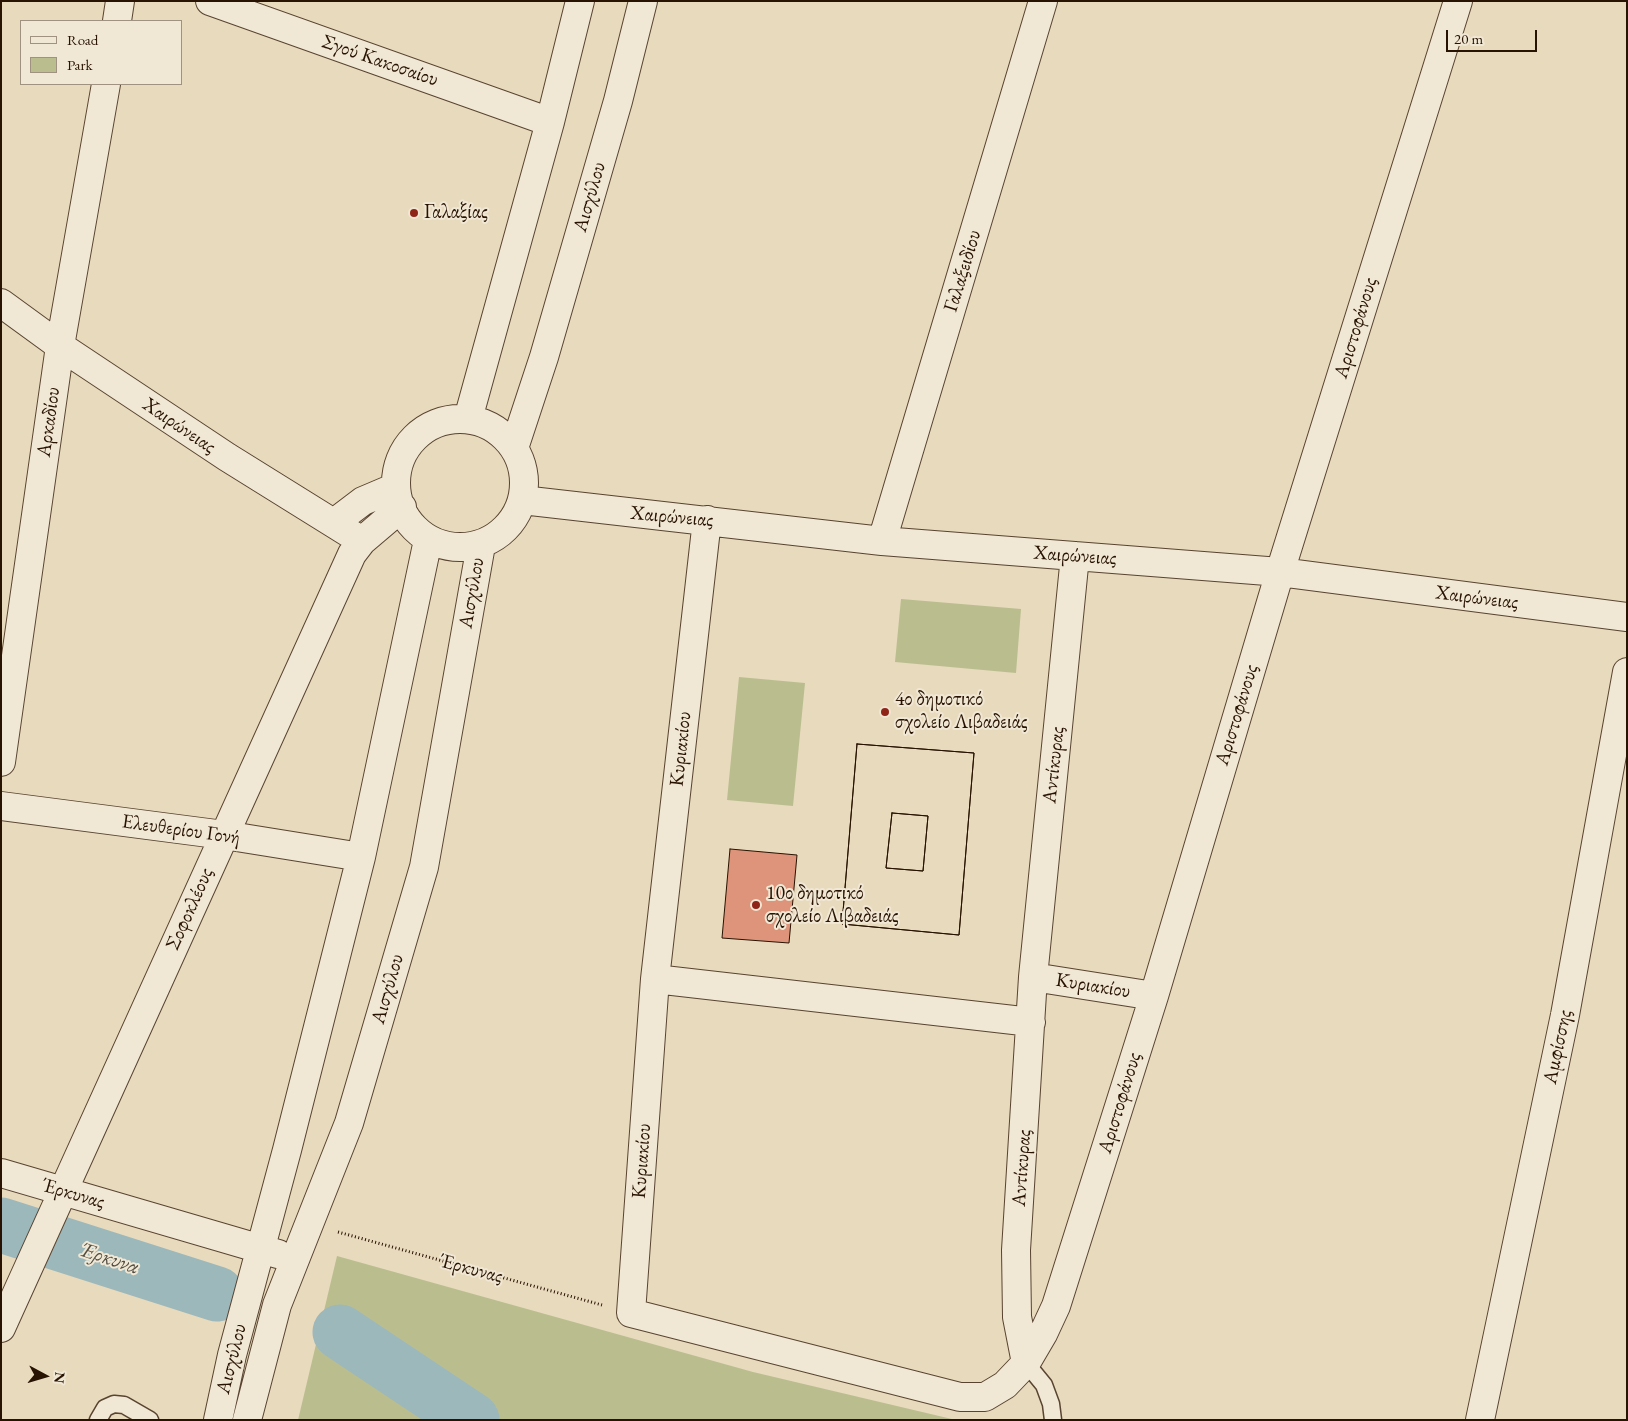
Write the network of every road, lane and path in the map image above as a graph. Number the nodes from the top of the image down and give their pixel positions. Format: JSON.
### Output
{"nodes":[{"id":1,"x":120,"y":1,"type":"edge"},
{"id":2,"x":210,"y":1,"type":"edge"},
{"id":3,"x":580,"y":1,"type":"edge"},
{"id":4,"x":643,"y":1,"type":"edge"},
{"id":5,"x":1043,"y":1,"type":"edge"},
{"id":6,"x":1458,"y":1,"type":"edge"},
{"id":7,"x":117,"y":20,"type":"edge"},
{"id":8,"x":106,"y":85,"type":"edge"},
{"id":9,"x":550,"y":122,"type":"junction"},
{"id":10,"x":1,"y":303,"type":"edge"},
{"id":11,"x":60,"y":346,"type":"junction"},
{"id":12,"x":468,"y":419,"type":"junction"},
{"id":13,"x":514,"y":448,"type":"junction"},
{"id":14,"x":399,"y":497,"type":"junction"},
{"id":15,"x":522,"y":500,"type":"junction"},
{"id":16,"x":707,"y":520,"type":"junction"},
{"id":17,"x":334,"y":523,"type":"junction"},
{"id":18,"x":428,"y":540,"type":"junction"},
{"id":19,"x":362,"y":541,"type":"junction"},
{"id":20,"x":882,"y":541,"type":"junction"},
{"id":21,"x":481,"y":545,"type":"junction"},
{"id":22,"x":1075,"y":556,"type":"junction"},
{"id":23,"x":1280,"y":572,"type":"junction"},
{"id":24,"x":1627,"y":617,"type":"edge"},
{"id":25,"x":1627,"y":672,"type":"edge"},
{"id":26,"x":1,"y":762,"type":"edge"},
{"id":27,"x":1,"y":806,"type":"edge"},
{"id":28,"x":224,"y":834,"type":"junction"},
{"id":29,"x":361,"y":856,"type":"junction"},
{"id":30,"x":1033,"y":977,"type":"junction"},
{"id":31,"x":655,"y":979,"type":"junction"},
{"id":32,"x":1154,"y":996,"type":"junction"},
{"id":33,"x":1031,"y":1022,"type":"junction"},
{"id":34,"x":1,"y":1173,"type":"edge"},
{"id":35,"x":62,"y":1191,"type":"junction"},
{"id":36,"x":311,"y":1225,"type":"junction"},
{"id":37,"x":260,"y":1249,"type":"junction"},
{"id":38,"x":296,"y":1259,"type":"junction"},
{"id":39,"x":17,"y":1278,"type":"edge"},
{"id":40,"x":631,"y":1313,"type":"junction"},
{"id":41,"x":1,"y":1328,"type":"edge"},
{"id":42,"x":1026,"y":1362,"type":"junction"},
{"id":43,"x":98,"y":1420,"type":"edge"},
{"id":44,"x":150,"y":1420,"type":"edge"},
{"id":45,"x":218,"y":1420,"type":"edge"},
{"id":46,"x":247,"y":1420,"type":"edge"},
{"id":47,"x":1053,"y":1420,"type":"edge"},
{"id":48,"x":1480,"y":1420,"type":"edge"}],
"edges":[{"from":1,"to":7,"type":"street"},
{"from":2,"to":9,"type":"street","name":"Σγού Κακοσαίου"},
{"from":3,"to":9,"type":"street"},
{"from":4,"to":13,"type":"street","name":"Αισχύλου"},
{"from":5,"to":20,"type":"street","name":"Γαλαξειδίου"},
{"from":6,"to":23,"type":"street","name":"Αριστοφάνους"},
{"from":8,"to":11,"type":"street","name":"Αρκαδίου"},
{"from":9,"to":12,"type":"street"},
{"from":10,"to":11,"type":"street","name":"Χαιρώνειας"},
{"from":11,"to":17,"type":"street","name":"Χαιρώνειας"},
{"from":11,"to":26,"type":"street","name":"Αρκαδίου"},
{"from":12,"to":13,"type":"street"},
{"from":12,"to":14,"type":"street"},
{"from":13,"to":15,"type":"street"},
{"from":14,"to":17,"type":"street"},
{"from":14,"to":18,"type":"street"},
{"from":14,"to":19,"type":"street","name":"Σοφοκλέους"},
{"from":15,"to":16,"type":"street","name":"Χαιρώνειας"},
{"from":15,"to":21,"type":"street"},
{"from":16,"to":20,"type":"street","name":"Χαιρώνειας"},
{"from":16,"to":31,"type":"street","name":"Κυριακίου"},
{"from":17,"to":19,"type":"street","name":"Χαιρώνειας"},
{"from":18,"to":21,"type":"street"},
{"from":18,"to":29,"type":"street","name":"Αισχύλου"},
{"from":19,"to":28,"type":"street","name":"Σοφοκλέους"},
{"from":20,"to":22,"type":"street","name":"Χαιρώνειας"},
{"from":21,"to":36,"type":"street","name":"Αισχύλου"},
{"from":22,"to":23,"type":"street","name":"Χαιρώνειας"},
{"from":22,"to":30,"type":"street","name":"Αντίκυρας"},
{"from":23,"to":24,"type":"street","name":"Χαιρώνειας"},
{"from":23,"to":32,"type":"street","name":"Αριστοφάνους"},
{"from":25,"to":48,"type":"street","name":"Αμφίσσης"},
{"from":27,"to":28,"type":"street","name":"Ελευθερίου Γονή"},
{"from":28,"to":29,"type":"street","name":"Ελευθερίου Γονή"},
{"from":28,"to":35,"type":"street","name":"Σοφοκλέους"},
{"from":29,"to":37,"type":"street","name":"Αισχύλου"},
{"from":30,"to":32,"type":"street","name":"Κυριακίου"},
{"from":30,"to":33,"type":"street","name":"Αντίκυρας"},
{"from":31,"to":33,"type":"street"},
{"from":31,"to":40,"type":"street","name":"Κυριακίου"},
{"from":32,"to":42,"type":"street","name":"Αριστοφάνους"},
{"from":33,"to":42,"type":"street","name":"Αντίκυρας"},
{"from":34,"to":35,"type":"street","name":"Έρκυνας"},
{"from":35,"to":37,"type":"street","name":"Έρκυνας"},
{"from":35,"to":39,"type":"street","name":"Σοφοκλέους"},
{"from":36,"to":38,"type":"street","name":"Αισχύλου"},
{"from":36,"to":40,"type":"path","name":"Έρκυνας"},
{"from":37,"to":38,"type":"street","name":"Έρκυνας"},
{"from":37,"to":45,"type":"street","name":"Αισχύλου"},
{"from":38,"to":46,"type":"street","name":"Αισχύλου"},
{"from":39,"to":41,"type":"street","name":"Σοφοκλέους"},
{"from":40,"to":42,"type":"street"},
{"from":42,"to":47,"type":"lane"},
{"from":43,"to":44,"type":"lane"}]}
